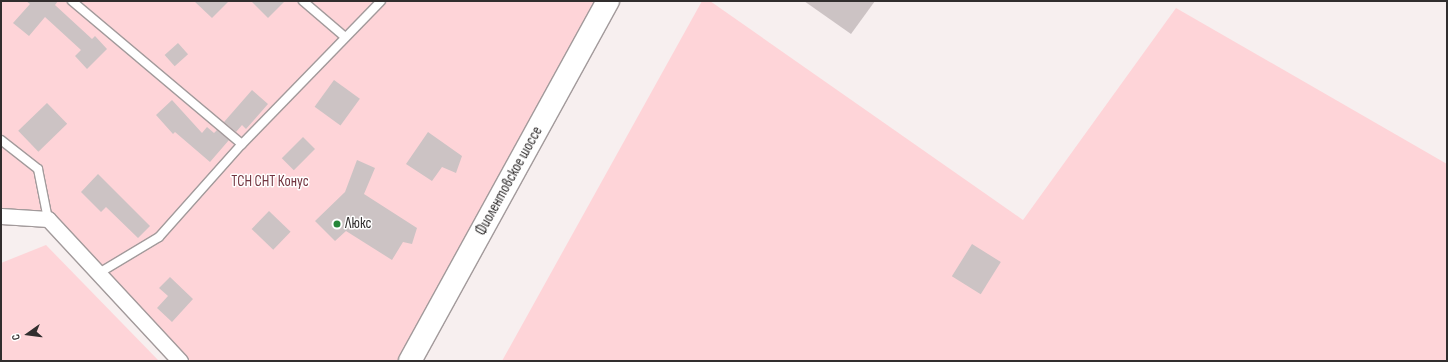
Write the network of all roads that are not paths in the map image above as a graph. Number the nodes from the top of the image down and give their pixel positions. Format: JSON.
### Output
{"nodes":[{"id":1,"x":72,"y":1,"type":"edge"},
{"id":2,"x":303,"y":1,"type":"edge"},
{"id":3,"x":381,"y":1,"type":"edge"},
{"id":4,"x":608,"y":1,"type":"edge"},
{"id":5,"x":345,"y":37,"type":"junction"},
{"id":6,"x":1,"y":140,"type":"edge"},
{"id":7,"x":242,"y":144,"type":"junction"},
{"id":8,"x":1,"y":216,"type":"edge"},
{"id":9,"x":48,"y":218,"type":"junction"},
{"id":10,"x":99,"y":273,"type":"junction"},
{"id":11,"x":180,"y":361,"type":"edge"},
{"id":12,"x":410,"y":361,"type":"edge"}],
"edges":[{"from":1,"to":7,"type":"lane"},
{"from":2,"to":5,"type":"lane"},
{"from":3,"to":5,"type":"lane"},
{"from":4,"to":12,"type":"main road","name":"Фиолентовское шоссе"},
{"from":5,"to":7,"type":"lane"},
{"from":6,"to":9,"type":"lane"},
{"from":7,"to":10,"type":"lane"},
{"from":8,"to":9,"type":"street"},
{"from":9,"to":10,"type":"street"},
{"from":10,"to":11,"type":"street"}]}
